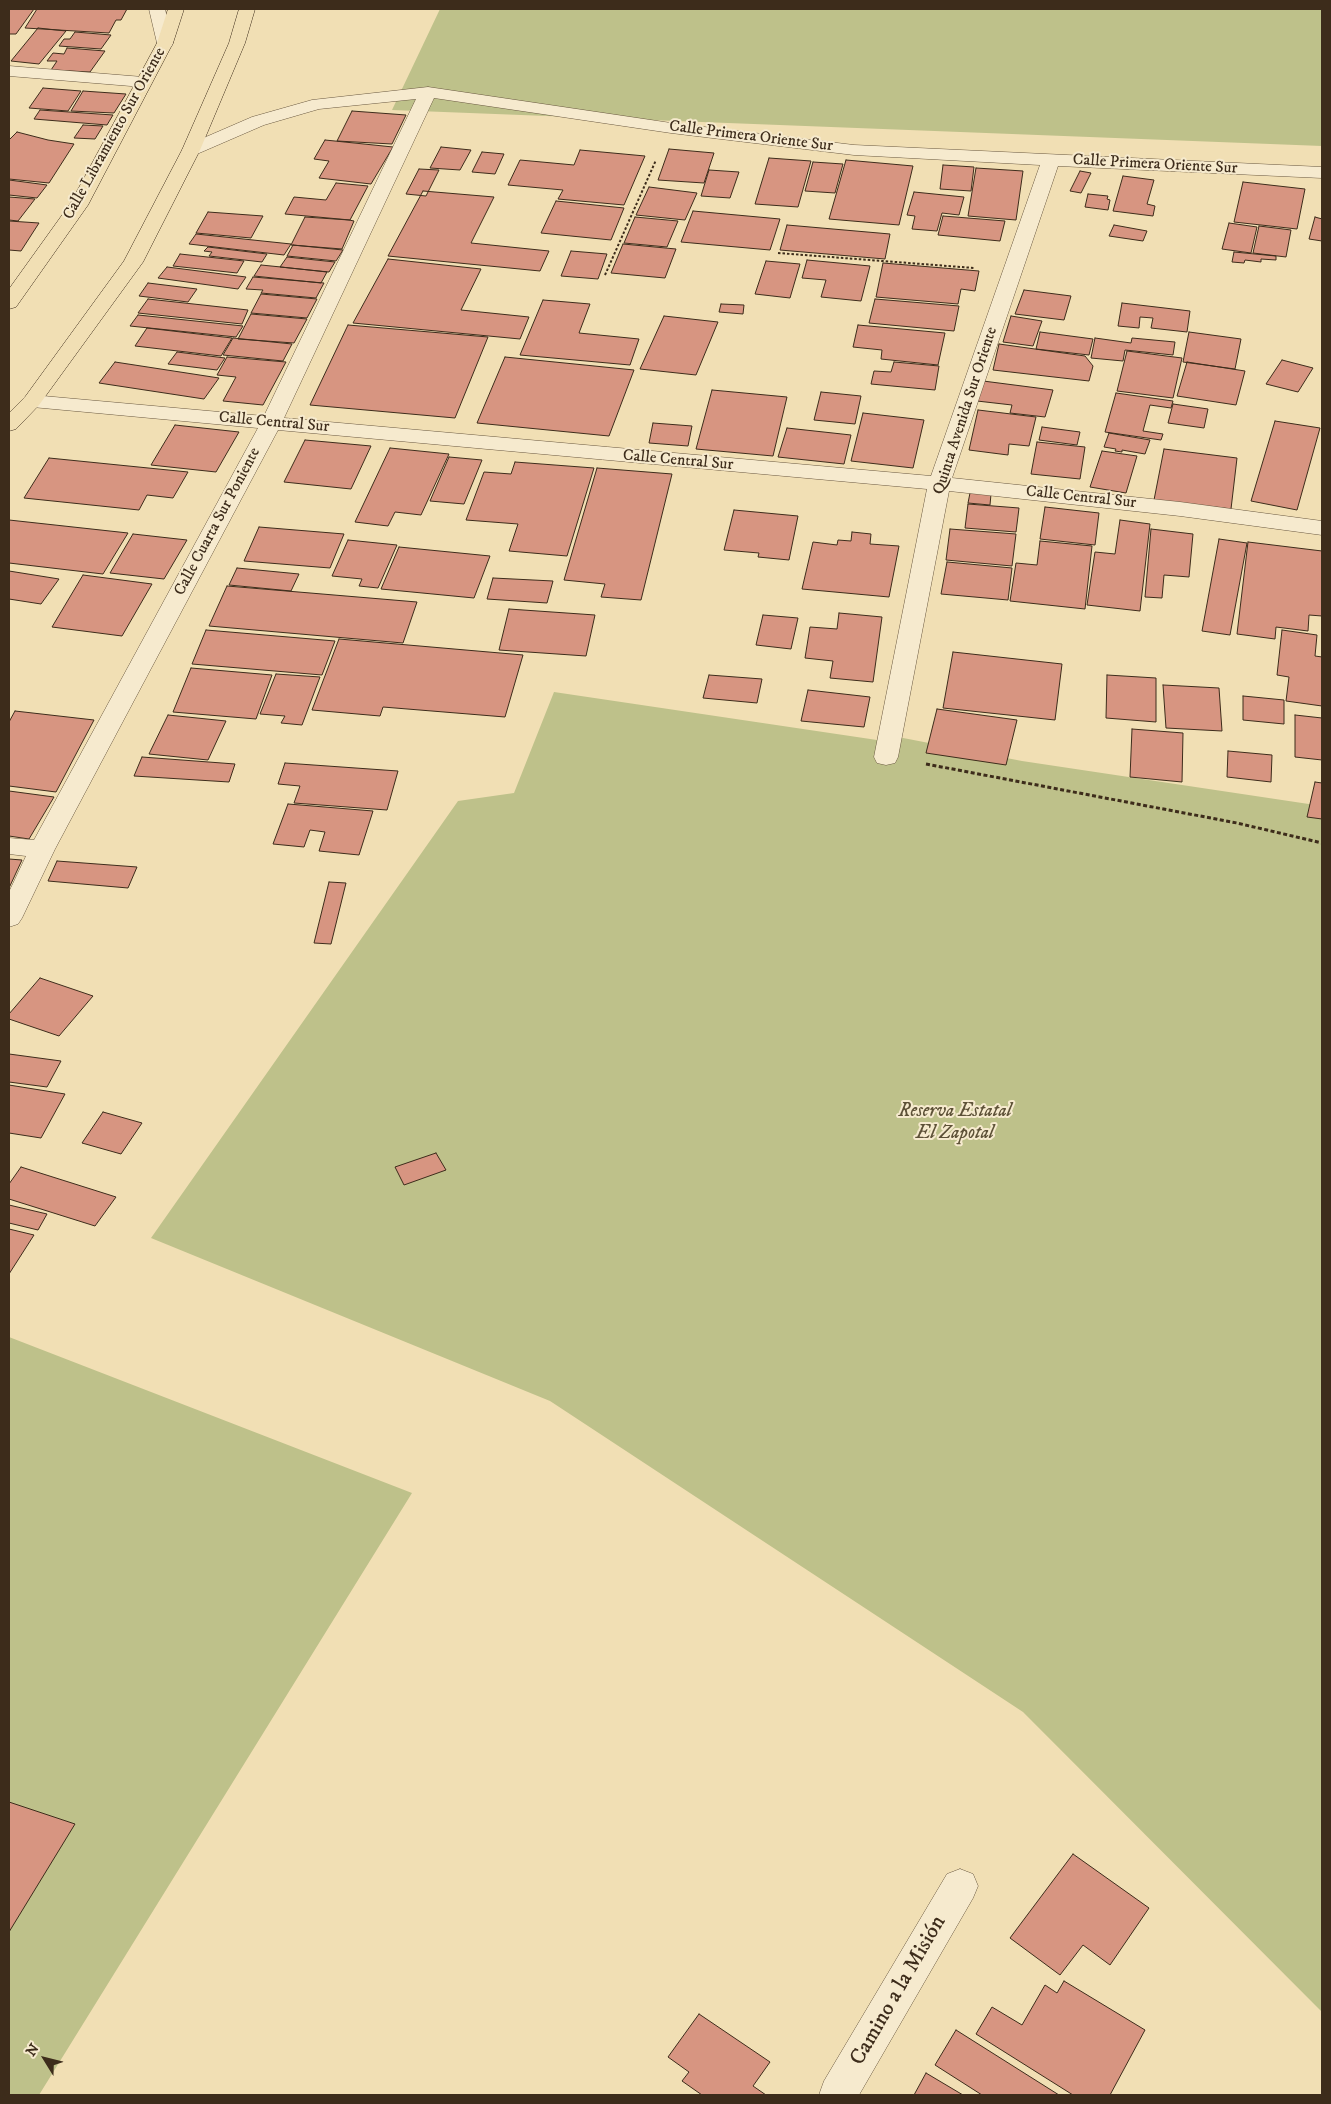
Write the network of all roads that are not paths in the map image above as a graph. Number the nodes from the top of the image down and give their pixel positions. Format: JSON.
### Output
{"nodes":[{"id":1,"x":157,"y":9,"type":"edge"},
{"id":2,"x":176,"y":9,"type":"edge"},
{"id":3,"x":247,"y":9,"type":"edge"},
{"id":4,"x":165,"y":43,"type":"junction"},
{"id":5,"x":9,"y":71,"type":"edge"},
{"id":6,"x":143,"y":82,"type":"junction"},
{"id":7,"x":428,"y":92,"type":"junction"},
{"id":8,"x":192,"y":150,"type":"junction"},
{"id":9,"x":1051,"y":159,"type":"junction"},
{"id":10,"x":1322,"y":172,"type":"edge"},
{"id":11,"x":9,"y":303,"type":"edge"},
{"id":12,"x":32,"y":401,"type":"junction"},
{"id":13,"x":271,"y":423,"type":"junction"},
{"id":14,"x":9,"y":425,"type":"edge"},
{"id":15,"x":939,"y":485,"type":"junction"},
{"id":16,"x":1322,"y":528,"type":"edge"},
{"id":17,"x":886,"y":757,"type":"road end"},
{"id":18,"x":9,"y":846,"type":"edge"},
{"id":19,"x":42,"y":850,"type":"junction"},
{"id":20,"x":9,"y":918,"type":"edge"},
{"id":21,"x":960,"y":1886,"type":"dead end"},
{"id":22,"x":838,"y":2095,"type":"edge"}],
"edges":[{"from":1,"to":4,"type":"street"},
{"from":2,"to":4,"type":"main road","name":"Calle Libramiento Sur Oriente"},
{"from":3,"to":8,"type":"main road"},
{"from":4,"to":6,"type":"main road","name":"Calle Libramiento Sur Oriente"},
{"from":5,"to":6,"type":"street"},
{"from":6,"to":11,"type":"main road","name":"Calle Libramiento Sur Oriente"},
{"from":7,"to":8,"type":"street","name":"Calle Primera Oriente Sur"},
{"from":7,"to":9,"type":"street","name":"Calle Primera Oriente Sur"},
{"from":7,"to":13,"type":"street","name":"Calle Cuarta Sur Poniente"},
{"from":8,"to":12,"type":"main road"},
{"from":9,"to":10,"type":"street","name":"Calle Primera Oriente Sur"},
{"from":9,"to":15,"type":"street","name":"Quinta Avenida Sur Oriente"},
{"from":12,"to":13,"type":"street","name":"Calle Central Sur"},
{"from":12,"to":14,"type":"main road"},
{"from":13,"to":15,"type":"street","name":"Calle Central Sur"},
{"from":13,"to":19,"type":"street","name":"Calle Cuarta Sur Poniente"},
{"from":15,"to":16,"type":"street","name":"Calle Central Sur"},
{"from":15,"to":17,"type":"street","name":"Quinta Avenida Sur Oriente"},
{"from":18,"to":19,"type":"street"},
{"from":19,"to":20,"type":"street","name":"Calle Cuarta Sur Poniente"},
{"from":21,"to":22,"type":"street","name":"Camino a la Misión"}]}
